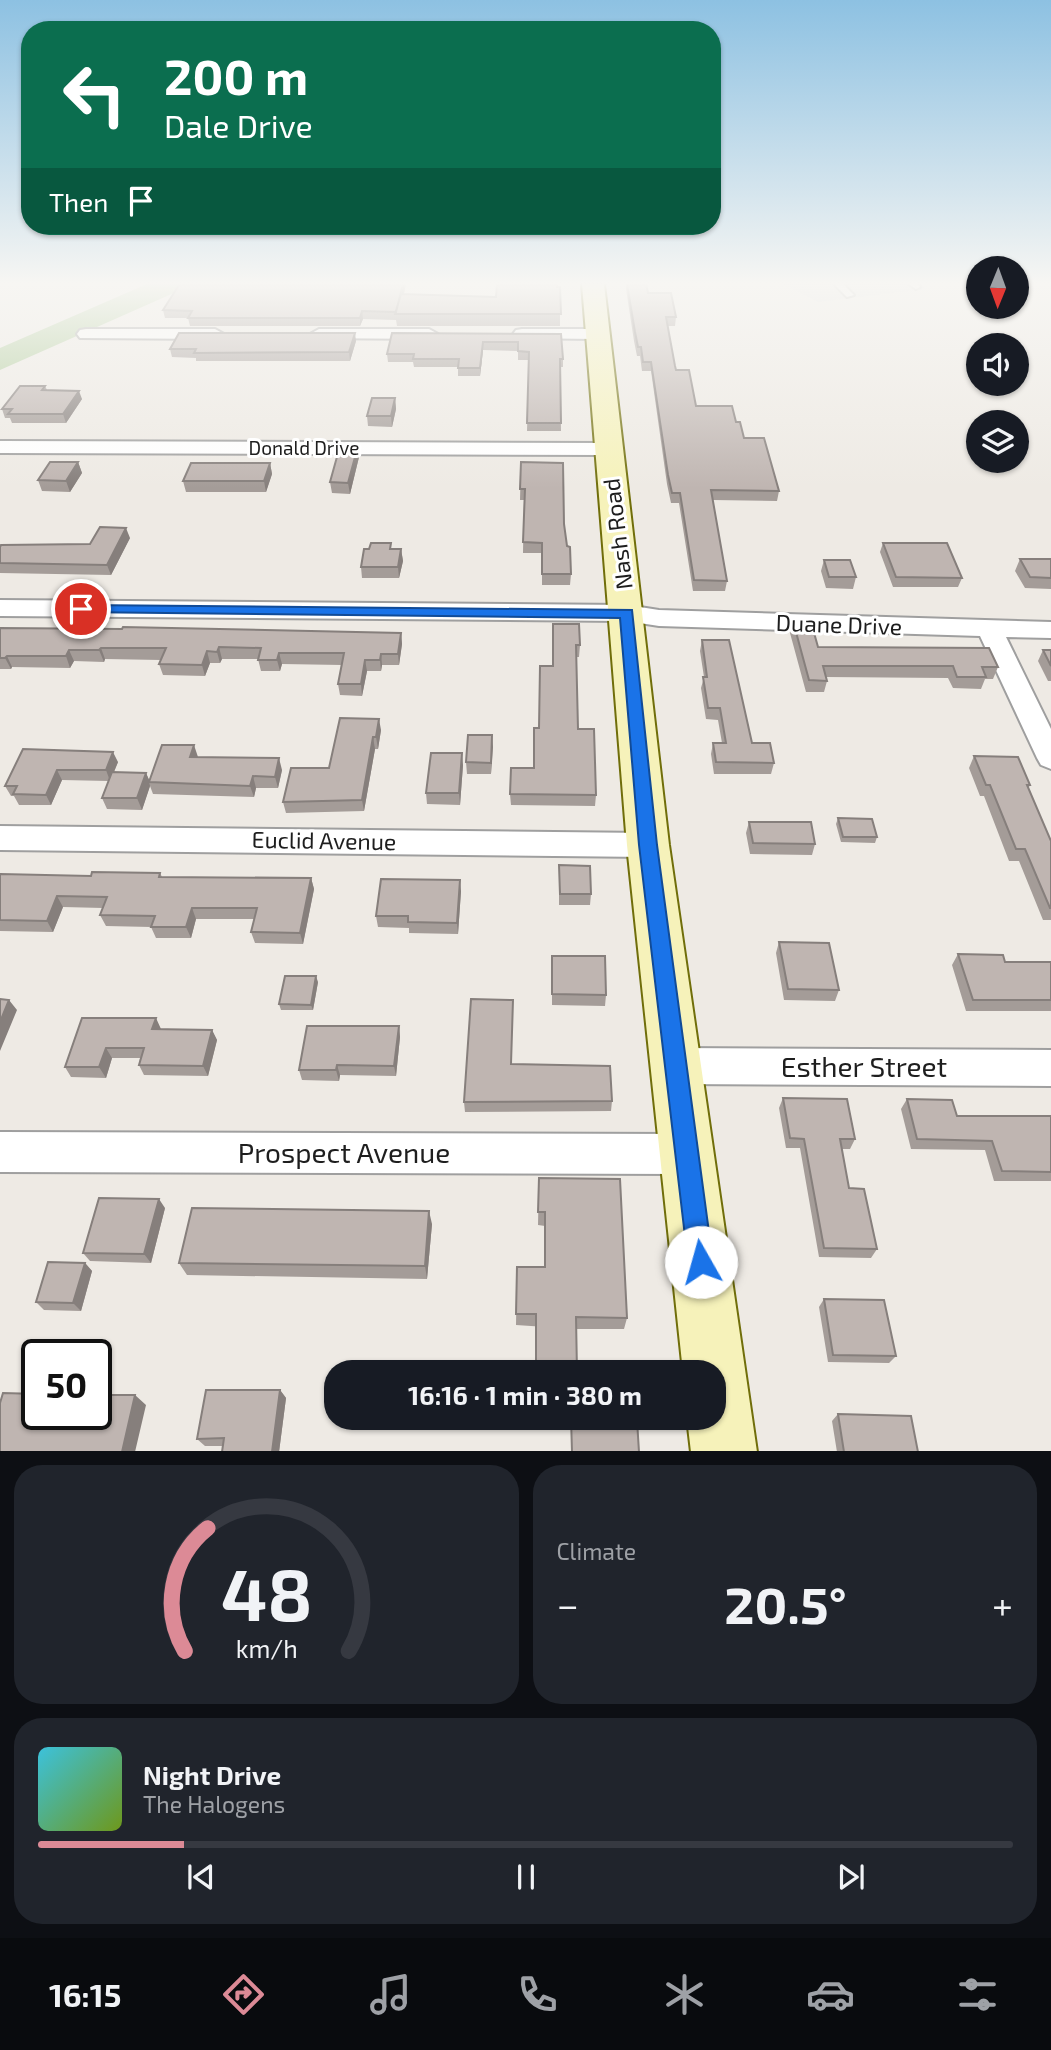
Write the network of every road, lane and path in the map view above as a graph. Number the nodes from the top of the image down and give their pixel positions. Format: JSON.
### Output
{"nodes":[{"id":1,"x":598,"y":352,"type":"edge"},
{"id":2,"x":0,"y":447,"type":"edge"},
{"id":3,"x":608,"y":449,"type":"junction"},
{"id":4,"x":0,"y":608,"type":"edge"},
{"id":5,"x":627,"y":613,"type":"junction"},
{"id":6,"x":989,"y":630,"type":"junction"},
{"id":7,"x":1051,"y":630,"type":"edge"},
{"id":8,"x":1051,"y":758,"type":"edge"},
{"id":9,"x":0,"y":838,"type":"edge"},
{"id":10,"x":648,"y":845,"type":"junction"},
{"id":11,"x":677,"y":1066,"type":"junction"},
{"id":12,"x":1051,"y":1068,"type":"edge"},
{"id":13,"x":0,"y":1152,"type":"edge"},
{"id":14,"x":687,"y":1154,"type":"junction"},
{"id":15,"x":724,"y":1451,"type":"edge"}],
"edges":[{"from":1,"to":3,"type":"main road","name":"Nash Road"},
{"from":2,"to":3,"type":"street","name":"Donald Drive"},
{"from":3,"to":5,"type":"main road","name":"Nash Road"},
{"from":4,"to":5,"type":"street","name":"Duane Drive"},
{"from":5,"to":6,"type":"street","name":"Duane Drive"},
{"from":5,"to":10,"type":"main road","name":"Nash Road"},
{"from":6,"to":7,"type":"street","name":"Duane Drive"},
{"from":6,"to":8,"type":"street"},
{"from":9,"to":10,"type":"street","name":"Euclid Avenue"},
{"from":10,"to":11,"type":"main road","name":"Nash Road"},
{"from":11,"to":12,"type":"street","name":"Esther Street"},
{"from":11,"to":14,"type":"main road","name":"Nash Road"},
{"from":13,"to":14,"type":"street","name":"Prospect Avenue"},
{"from":14,"to":15,"type":"main road","name":"Nash Road"}]}
